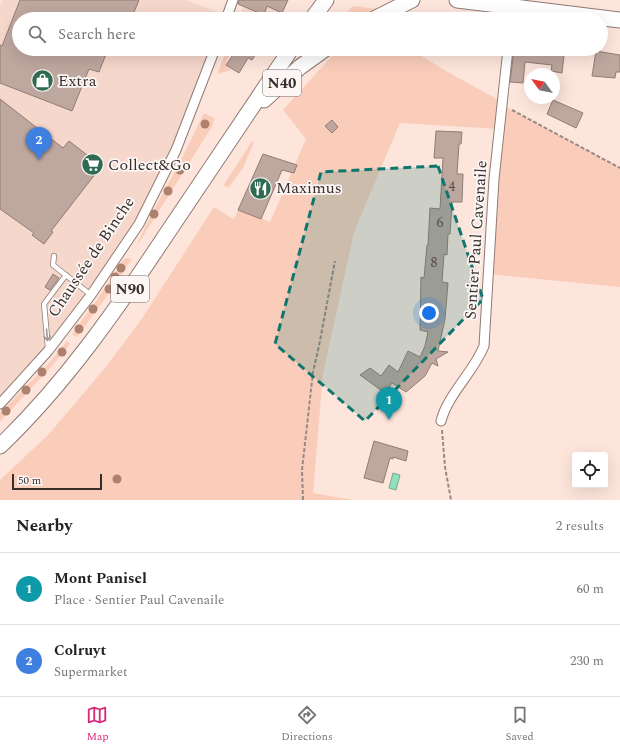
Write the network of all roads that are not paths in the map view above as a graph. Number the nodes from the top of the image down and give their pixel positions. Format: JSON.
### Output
{"nodes":[{"id":1,"x":233,"y":0,"type":"edge"},
{"id":2,"x":326,"y":0,"type":"edge"},
{"id":3,"x":412,"y":0,"type":"edge"},
{"id":4,"x":457,"y":0,"type":"edge"},
{"id":5,"x":229,"y":12,"type":"edge"},
{"id":6,"x":317,"y":12,"type":"edge"},
{"id":7,"x":388,"y":12,"type":"edge"},
{"id":8,"x":507,"y":12,"type":"edge"},
{"id":9,"x":608,"y":19,"type":"edge"},
{"id":10,"x":620,"y":20,"type":"edge"},
{"id":11,"x":212,"y":56,"type":"edge"},
{"id":12,"x":287,"y":56,"type":"edge"},
{"id":13,"x":315,"y":56,"type":"edge"},
{"id":14,"x":507,"y":56,"type":"edge"},
{"id":15,"x":243,"y":120,"type":"junction"},
{"id":16,"x":54,"y":256,"type":"dead end"},
{"id":17,"x":66,"y":275,"type":"junction"},
{"id":18,"x":91,"y":295,"type":"junction"},
{"id":19,"x":48,"y":351,"type":"junction"},
{"id":20,"x":0,"y":404,"type":"edge"},
{"id":21,"x":441,"y":421,"type":"road end"},
{"id":22,"x":0,"y":446,"type":"edge"}],
"edges":[{"from":1,"to":5,"type":"street"},
{"from":2,"to":6,"type":"main road"},
{"from":3,"to":7,"type":"main road"},
{"from":4,"to":8,"type":"main road"},
{"from":9,"to":10,"type":"main road"},
{"from":11,"to":18,"type":"street","name":"Chaussée de Binche"},
{"from":12,"to":15,"type":"main road","number":"N90"},
{"from":13,"to":15,"type":"main road","number":"N40"},
{"from":14,"to":21,"type":"street","name":"Sentier Paul Cavenaile"},
{"from":15,"to":22,"type":"main road","number":"N90"},
{"from":16,"to":17,"type":"lane"},
{"from":17,"to":18,"type":"lane"},
{"from":17,"to":19,"type":"lane","one_way":true},
{"from":18,"to":19,"type":"street","name":"Chaussée de Binche"},
{"from":19,"to":20,"type":"street","name":"Chaussée de Binche"}]}
